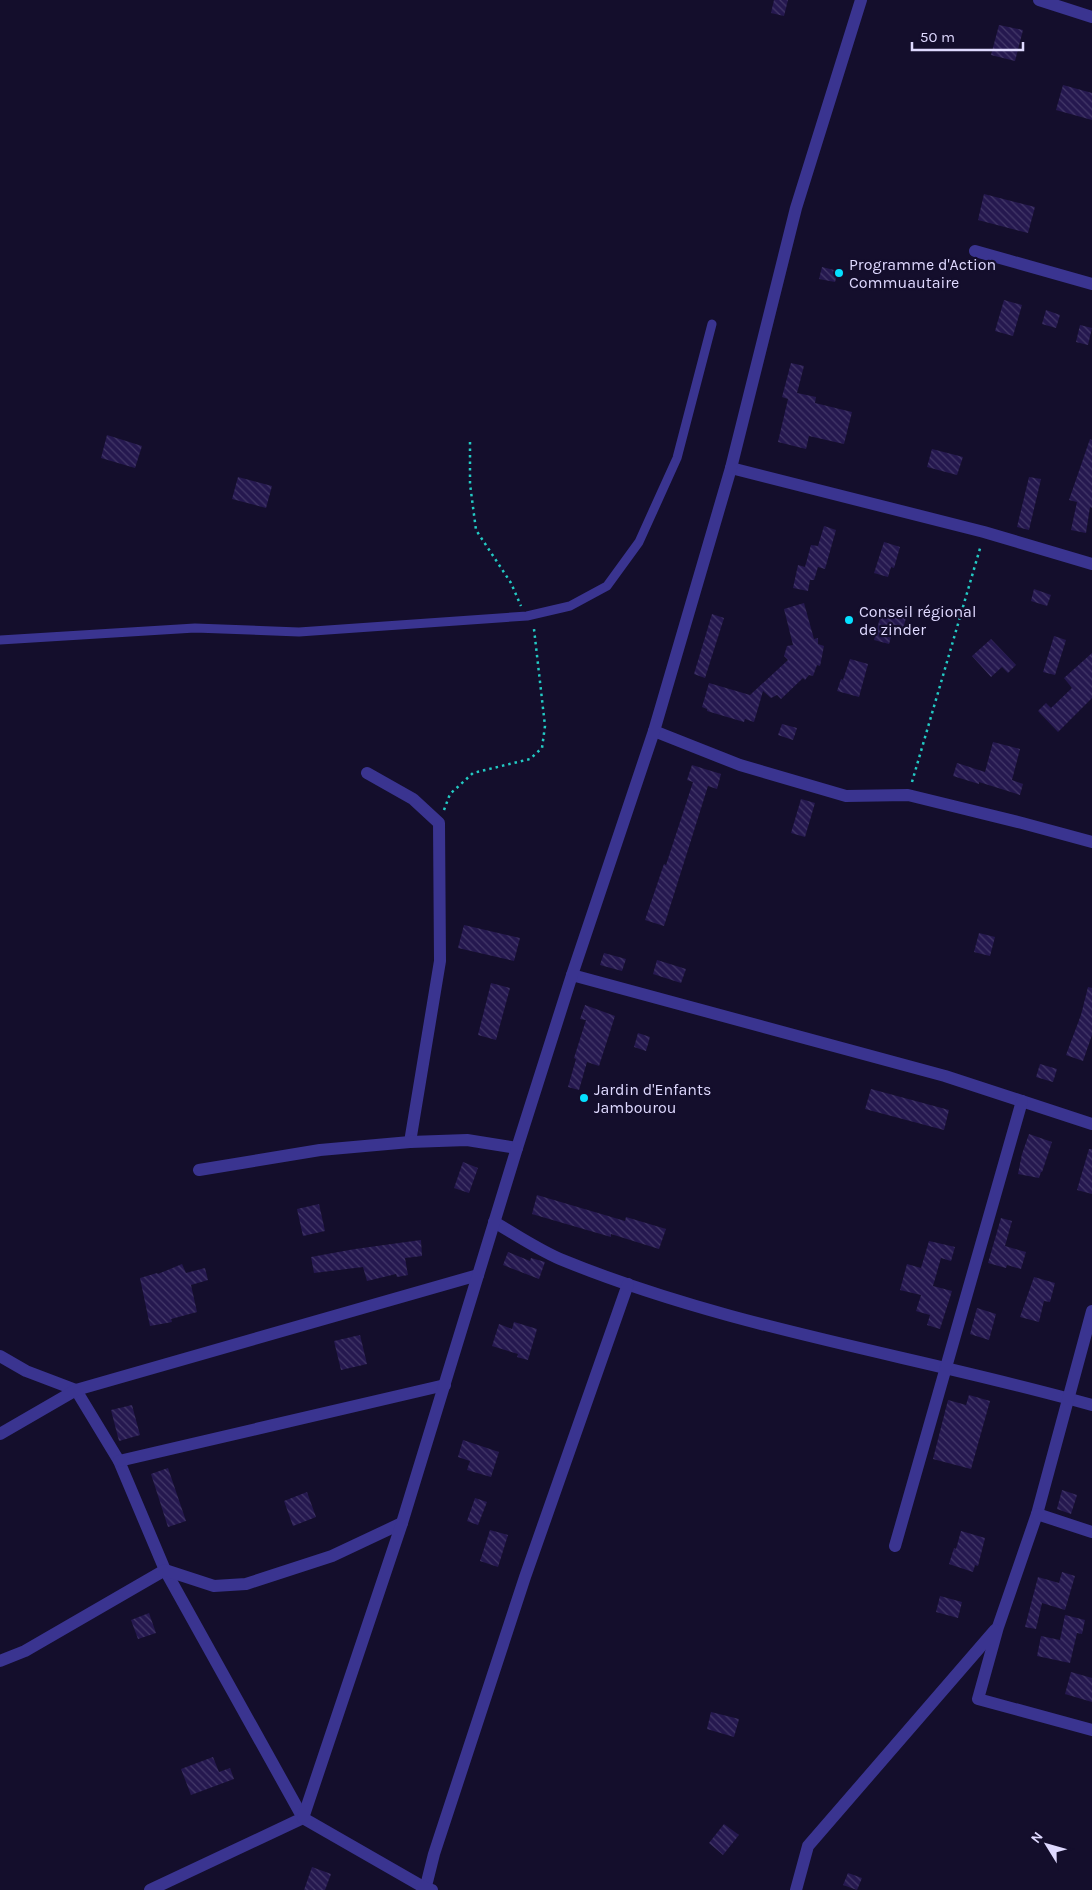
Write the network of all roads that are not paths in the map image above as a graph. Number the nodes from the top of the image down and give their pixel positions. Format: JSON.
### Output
{"nodes":[{"id":1,"x":861,"y":0,"type":"edge"},
{"id":2,"x":1039,"y":0,"type":"edge"},
{"id":3,"x":1092,"y":17,"type":"edge"},
{"id":4,"x":975,"y":251,"type":"dead end"},
{"id":5,"x":1092,"y":284,"type":"edge"},
{"id":6,"x":712,"y":324,"type":"dead end"},
{"id":7,"x":731,"y":468,"type":"junction"},
{"id":8,"x":1092,"y":564,"type":"edge"},
{"id":9,"x":0,"y":640,"type":"edge"},
{"id":10,"x":654,"y":730,"type":"junction"},
{"id":11,"x":367,"y":773,"type":"dead end"},
{"id":12,"x":1092,"y":842,"type":"edge"},
{"id":13,"x":572,"y":975,"type":"junction"},
{"id":14,"x":1022,"y":1101,"type":"junction"},
{"id":15,"x":1092,"y":1124,"type":"edge"},
{"id":16,"x":410,"y":1142,"type":"junction"},
{"id":17,"x":517,"y":1148,"type":"junction"},
{"id":18,"x":199,"y":1170,"type":"dead end"},
{"id":19,"x":494,"y":1222,"type":"junction"},
{"id":20,"x":478,"y":1275,"type":"junction"},
{"id":21,"x":628,"y":1284,"type":"junction"},
{"id":22,"x":1092,"y":1311,"type":"edge"},
{"id":23,"x":0,"y":1356,"type":"edge"},
{"id":24,"x":946,"y":1367,"type":"junction"},
{"id":25,"x":445,"y":1385,"type":"junction"},
{"id":26,"x":76,"y":1390,"type":"junction"},
{"id":27,"x":1068,"y":1399,"type":"junction"},
{"id":28,"x":1092,"y":1406,"type":"edge"},
{"id":29,"x":0,"y":1434,"type":"edge"},
{"id":30,"x":119,"y":1461,"type":"junction"},
{"id":31,"x":1037,"y":1514,"type":"junction"},
{"id":32,"x":402,"y":1523,"type":"junction"},
{"id":33,"x":1092,"y":1532,"type":"edge"},
{"id":34,"x":895,"y":1546,"type":"dead end"},
{"id":35,"x":165,"y":1570,"type":"junction"},
{"id":36,"x":998,"y":1627,"type":"junction"},
{"id":37,"x":0,"y":1661,"type":"edge"},
{"id":38,"x":1092,"y":1730,"type":"edge"},
{"id":39,"x":303,"y":1818,"type":"junction"},
{"id":40,"x":427,"y":1889,"type":"edge"},
{"id":41,"x":150,"y":1890,"type":"edge"},
{"id":42,"x":796,"y":1890,"type":"edge"}],
"edges":[{"from":1,"to":7,"type":"street"},
{"from":2,"to":3,"type":"street"},
{"from":4,"to":5,"type":"street"},
{"from":6,"to":9,"type":"lane"},
{"from":7,"to":8,"type":"street"},
{"from":7,"to":10,"type":"street"},
{"from":10,"to":12,"type":"street"},
{"from":10,"to":13,"type":"street"},
{"from":11,"to":16,"type":"street"},
{"from":13,"to":14,"type":"street"},
{"from":13,"to":17,"type":"street"},
{"from":14,"to":15,"type":"street"},
{"from":14,"to":24,"type":"street"},
{"from":16,"to":17,"type":"street"},
{"from":16,"to":18,"type":"street"},
{"from":17,"to":19,"type":"street"},
{"from":19,"to":20,"type":"street"},
{"from":19,"to":21,"type":"street"},
{"from":20,"to":25,"type":"street"},
{"from":20,"to":26,"type":"street"},
{"from":21,"to":24,"type":"street"},
{"from":21,"to":40,"type":"street"},
{"from":22,"to":27,"type":"street"},
{"from":23,"to":26,"type":"street"},
{"from":24,"to":27,"type":"street"},
{"from":24,"to":34,"type":"street"},
{"from":25,"to":30,"type":"street"},
{"from":25,"to":32,"type":"street"},
{"from":26,"to":29,"type":"street"},
{"from":26,"to":30,"type":"street"},
{"from":27,"to":28,"type":"street"},
{"from":27,"to":31,"type":"street"},
{"from":30,"to":35,"type":"street"},
{"from":31,"to":33,"type":"street"},
{"from":31,"to":36,"type":"street"},
{"from":32,"to":35,"type":"street"},
{"from":32,"to":39,"type":"street"},
{"from":35,"to":37,"type":"street"},
{"from":35,"to":39,"type":"street"},
{"from":36,"to":38,"type":"street"},
{"from":36,"to":42,"type":"street"},
{"from":39,"to":40,"type":"street"},
{"from":39,"to":41,"type":"street"}]}
